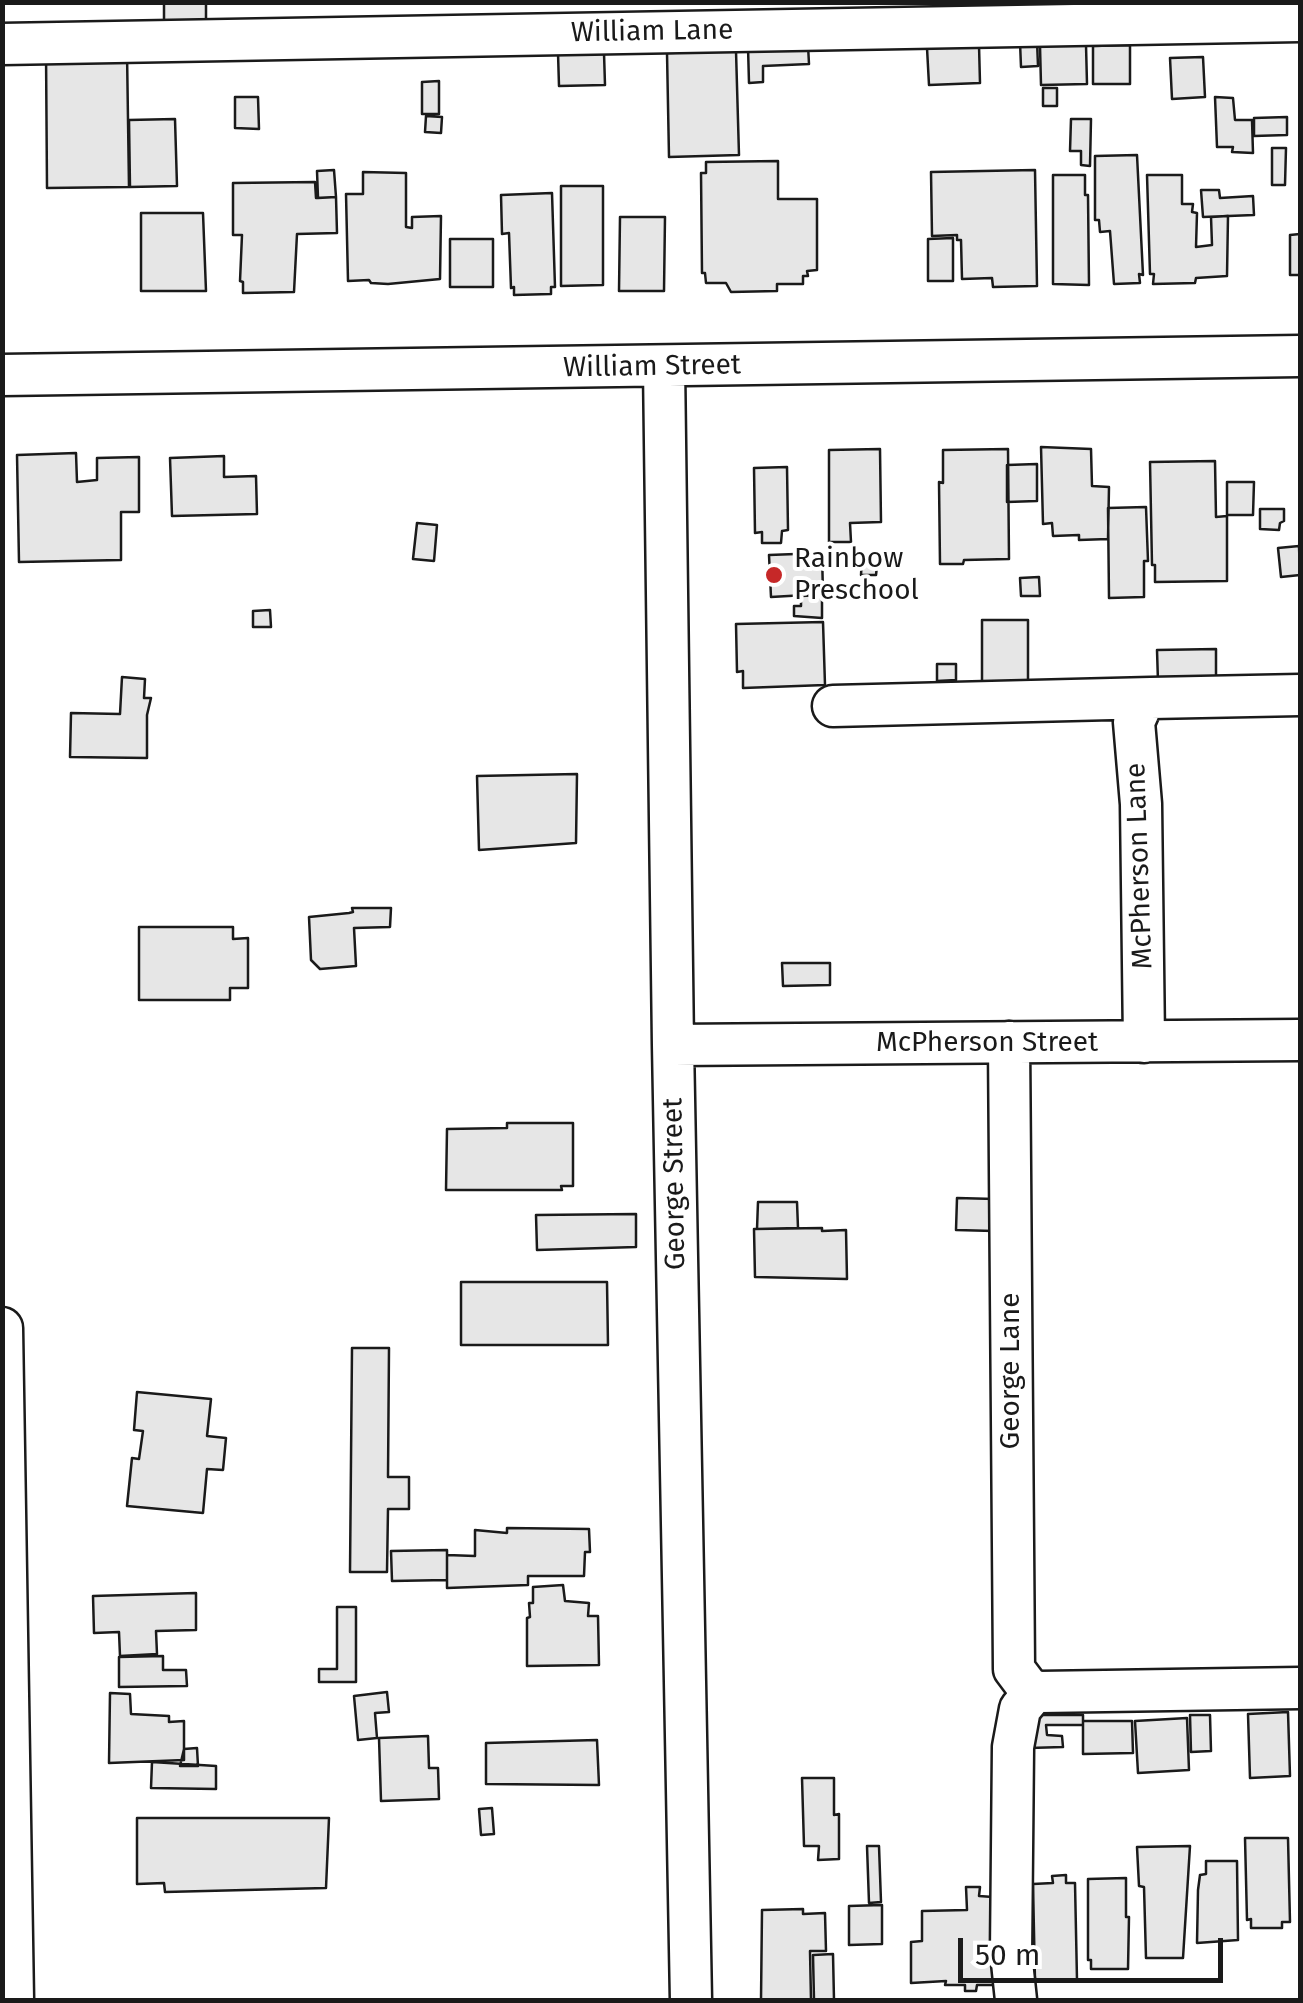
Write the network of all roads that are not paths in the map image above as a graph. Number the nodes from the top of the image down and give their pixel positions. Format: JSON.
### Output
{"nodes":[{"id":1,"x":1300,"y":21,"type":"edge"},
{"id":2,"x":2,"y":44,"type":"edge"},
{"id":3,"x":1300,"y":356,"type":"edge"},
{"id":4,"x":664,"y":366,"type":"junction"},
{"id":5,"x":2,"y":375,"type":"edge"},
{"id":6,"x":1300,"y":696,"type":"edge"},
{"id":7,"x":1151,"y":698,"type":"junction"},
{"id":8,"x":833,"y":706,"type":"dead end"},
{"id":9,"x":1300,"y":1040,"type":"edge"},
{"id":10,"x":1008,"y":1042,"type":"junction"},
{"id":11,"x":1144,"y":1042,"type":"junction"},
{"id":12,"x":673,"y":1045,"type":"junction"},
{"id":13,"x":2,"y":1328,"type":"edge"},
{"id":14,"x":1300,"y":1688,"type":"edge"},
{"id":15,"x":1035,"y":1691,"type":"junction"},
{"id":16,"x":12,"y":2000,"type":"edge"},
{"id":17,"x":691,"y":2000,"type":"edge"},
{"id":18,"x":1016,"y":2000,"type":"edge"}],
"edges":[{"from":1,"to":2,"type":"street","name":"William Lane"},
{"from":3,"to":4,"type":"street","name":"William Street"},
{"from":4,"to":5,"type":"street","name":"William Street"},
{"from":4,"to":12,"type":"street","name":"George Street"},
{"from":6,"to":7,"type":"street"},
{"from":7,"to":8,"type":"street"},
{"from":7,"to":11,"type":"street","name":"McPherson Lane"},
{"from":9,"to":11,"type":"street","name":"McPherson Street"},
{"from":10,"to":11,"type":"street","name":"McPherson Street"},
{"from":10,"to":12,"type":"street","name":"McPherson Street"},
{"from":10,"to":15,"type":"street","name":"George Lane"},
{"from":12,"to":17,"type":"street","name":"George Street"},
{"from":13,"to":16,"type":"street"},
{"from":14,"to":15,"type":"street"},
{"from":15,"to":18,"type":"street"}]}
